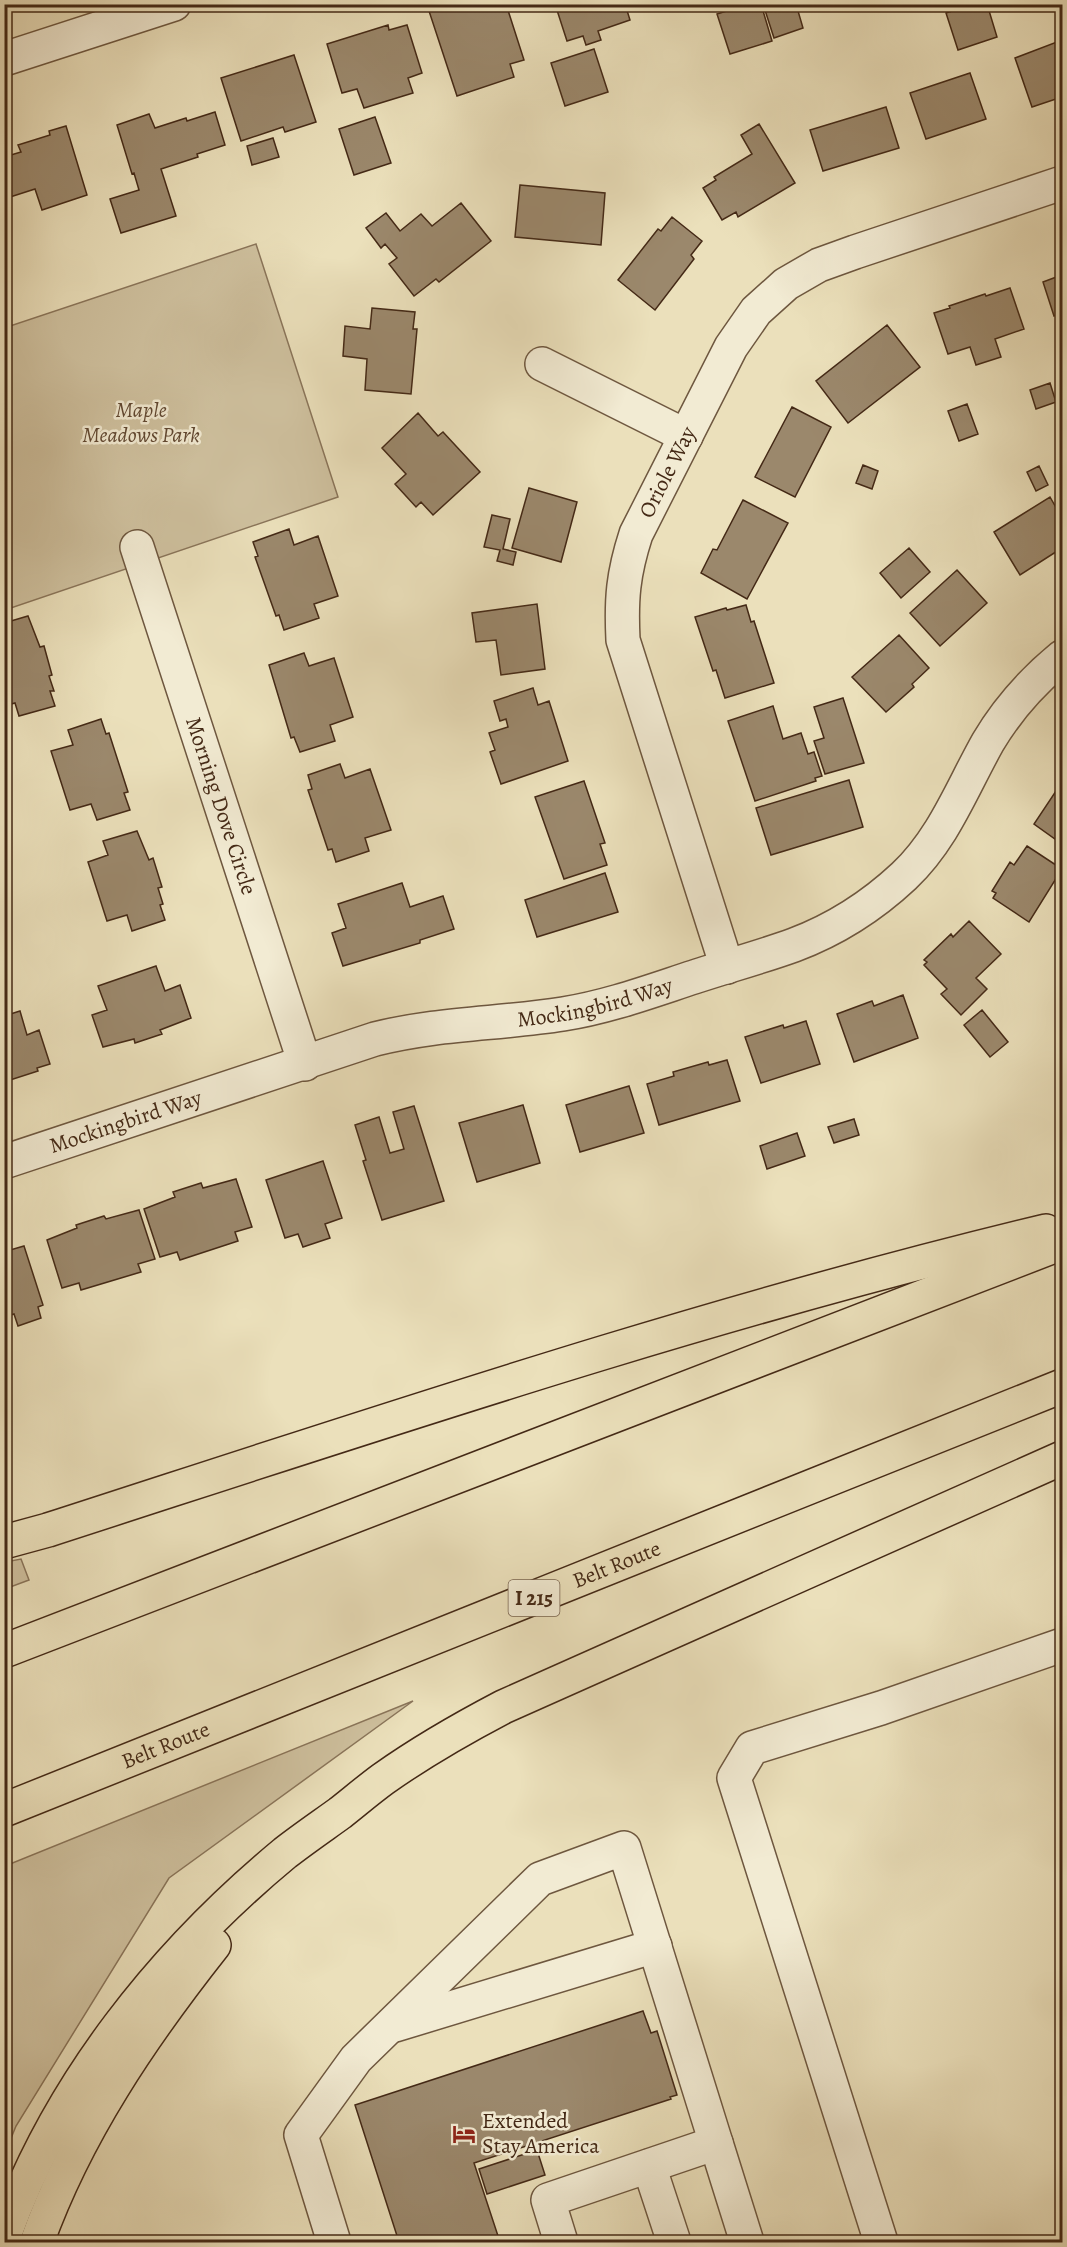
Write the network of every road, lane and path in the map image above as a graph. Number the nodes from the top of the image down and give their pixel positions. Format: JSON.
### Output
{"nodes":[{"id":1,"x":174,"y":4,"type":"edge"},
{"id":2,"x":4,"y":59,"type":"edge"},
{"id":3,"x":1062,"y":183,"type":"edge"},
{"id":4,"x":542,"y":364,"type":"dead end"},
{"id":5,"x":686,"y":436,"type":"junction"},
{"id":6,"x":137,"y":548,"type":"dead end"},
{"id":7,"x":1062,"y":657,"type":"edge"},
{"id":8,"x":727,"y":967,"type":"junction"},
{"id":9,"x":305,"y":1064,"type":"junction"},
{"id":10,"x":4,"y":1162,"type":"edge"},
{"id":11,"x":1062,"y":1227,"type":"edge"},
{"id":12,"x":1062,"y":1243,"type":"edge"},
{"id":13,"x":1062,"y":1386,"type":"edge"},
{"id":14,"x":1062,"y":1458,"type":"edge"},
{"id":15,"x":4,"y":1542,"type":"edge"},
{"id":16,"x":1062,"y":1645,"type":"edge"},
{"id":17,"x":4,"y":1652,"type":"edge"},
{"id":18,"x":346,"y":1808,"type":"junction"},
{"id":19,"x":4,"y":1810,"type":"edge"},
{"id":20,"x":655,"y":1946,"type":"junction"},
{"id":21,"x":389,"y":2027,"type":"junction"},
{"id":22,"x":716,"y":2144,"type":"junction"},
{"id":23,"x":649,"y":2166,"type":"junction"},
{"id":24,"x":4,"y":2236,"type":"edge"},
{"id":25,"x":37,"y":2242,"type":"edge"},
{"id":26,"x":334,"y":2242,"type":"edge"},
{"id":27,"x":561,"y":2242,"type":"edge"},
{"id":28,"x":674,"y":2242,"type":"edge"},
{"id":29,"x":747,"y":2242,"type":"edge"},
{"id":30,"x":881,"y":2242,"type":"edge"}],
"edges":[{"from":1,"to":2,"type":"street"},
{"from":3,"to":5,"type":"street","name":"Oriole Way"},
{"from":4,"to":5,"type":"street"},
{"from":5,"to":8,"type":"street","name":"Oriole Way"},
{"from":6,"to":9,"type":"street","name":"Morning Dove Circle"},
{"from":7,"to":8,"type":"street","name":"Mockingbird Way"},
{"from":8,"to":9,"type":"street","name":"Mockingbird Way"},
{"from":9,"to":10,"type":"street","name":"Mockingbird Way"},
{"from":11,"to":15,"type":"highway"},
{"from":12,"to":17,"type":"highway"},
{"from":13,"to":19,"type":"highway","name":"Belt Route","number":"I 215"},
{"from":14,"to":18,"type":"highway"},
{"from":16,"to":30,"type":"street"},
{"from":18,"to":24,"type":"highway"},
{"from":18,"to":25,"type":"highway"},
{"from":20,"to":21,"type":"street"},
{"from":20,"to":21,"type":"street"},
{"from":20,"to":22,"type":"street"},
{"from":21,"to":26,"type":"street"},
{"from":22,"to":23,"type":"street"},
{"from":22,"to":29,"type":"street"},
{"from":23,"to":27,"type":"street"},
{"from":23,"to":28,"type":"street"}]}
